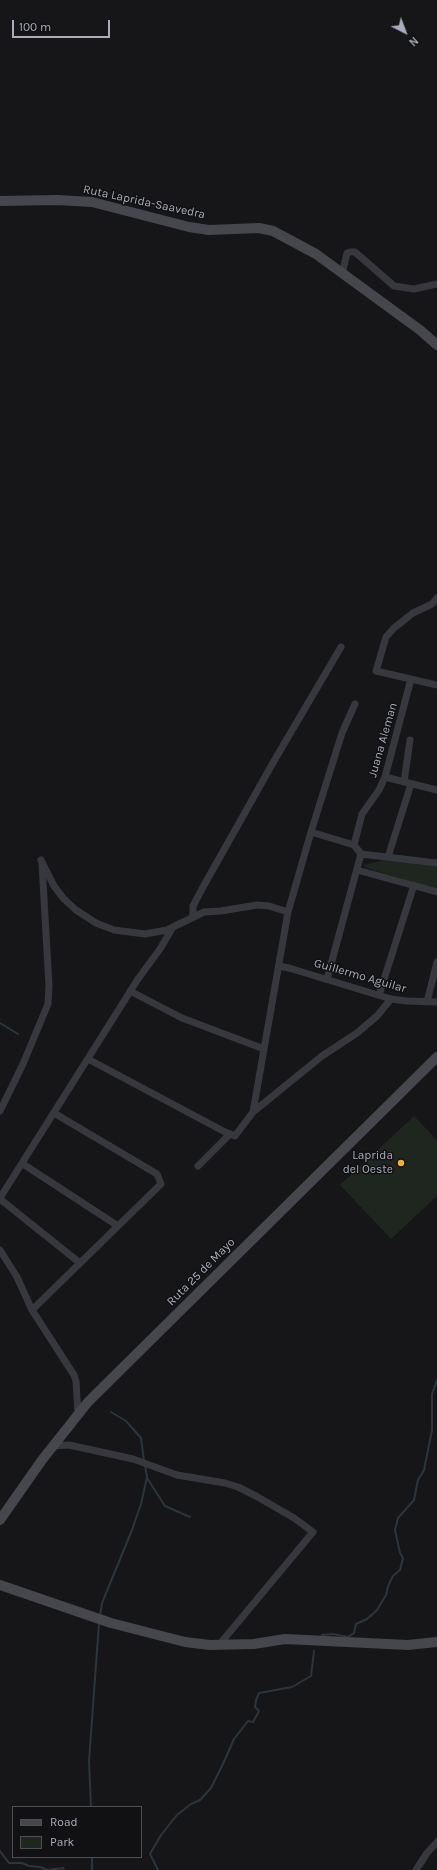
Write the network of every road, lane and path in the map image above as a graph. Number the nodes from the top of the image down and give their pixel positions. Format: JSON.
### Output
{"nodes":[{"id":1,"x":0,"y":201,"type":"edge"},
{"id":2,"x":342,"y":274,"type":"junction"},
{"id":3,"x":437,"y":284,"type":"edge"},
{"id":4,"x":437,"y":346,"type":"edge"},
{"id":5,"x":437,"y":598,"type":"edge"},
{"id":6,"x":341,"y":647,"type":"dead end"},
{"id":7,"x":411,"y":679,"type":"junction"},
{"id":8,"x":437,"y":685,"type":"edge"},
{"id":9,"x":355,"y":704,"type":"dead end"},
{"id":10,"x":410,"y":740,"type":"dead end"},
{"id":11,"x":385,"y":777,"type":"junction"},
{"id":12,"x":408,"y":783,"type":"junction"},
{"id":13,"x":437,"y":790,"type":"edge"},
{"id":14,"x":311,"y":832,"type":"junction"},
{"id":15,"x":354,"y":844,"type":"junction"},
{"id":16,"x":361,"y":854,"type":"junction"},
{"id":17,"x":388,"y":858,"type":"junction"},
{"id":18,"x":437,"y":863,"type":"edge"},
{"id":19,"x":357,"y":870,"type":"junction"},
{"id":20,"x":414,"y":886,"type":"junction"},
{"id":21,"x":437,"y":892,"type":"edge"},
{"id":22,"x":288,"y":912,"type":"junction"},
{"id":23,"x":193,"y":917,"type":"junction"},
{"id":24,"x":172,"y":927,"type":"junction"},
{"id":25,"x":437,"y":962,"type":"edge"},
{"id":26,"x":279,"y":966,"type":"junction"},
{"id":27,"x":327,"y":979,"type":"junction"},
{"id":28,"x":130,"y":991,"type":"junction"},
{"id":29,"x":379,"y":995,"type":"junction"},
{"id":30,"x":391,"y":998,"type":"junction"},
{"id":31,"x":427,"y":1002,"type":"junction"},
{"id":32,"x":437,"y":1002,"type":"edge"},
{"id":33,"x":264,"y":1048,"type":"junction"},
{"id":34,"x":437,"y":1057,"type":"edge"},
{"id":35,"x":88,"y":1059,"type":"junction"},
{"id":36,"x":0,"y":1111,"type":"edge"},
{"id":37,"x":253,"y":1112,"type":"junction"},
{"id":38,"x":54,"y":1113,"type":"junction"},
{"id":39,"x":230,"y":1134,"type":"junction"},
{"id":40,"x":23,"y":1164,"type":"junction"},
{"id":41,"x":198,"y":1166,"type":"dead end"},
{"id":42,"x":0,"y":1199,"type":"edge"},
{"id":43,"x":118,"y":1226,"type":"junction"},
{"id":44,"x":0,"y":1250,"type":"edge"},
{"id":45,"x":80,"y":1263,"type":"junction"},
{"id":46,"x":32,"y":1310,"type":"junction"},
{"id":47,"x":78,"y":1414,"type":"junction"},
{"id":48,"x":53,"y":1446,"type":"junction"},
{"id":49,"x":0,"y":1520,"type":"edge"},
{"id":50,"x":0,"y":1585,"type":"edge"},
{"id":51,"x":437,"y":1642,"type":"edge"},
{"id":52,"x":219,"y":1645,"type":"junction"},
{"id":53,"x":437,"y":1842,"type":"edge"},
{"id":54,"x":416,"y":1870,"type":"edge"}],
"edges":[{"from":1,"to":2,"type":"main road","name":"Ruta Laprida-Saavedra"},
{"from":2,"to":3,"type":"street"},
{"from":2,"to":4,"type":"main road","name":"Ruta Laprida-Saavedra"},
{"from":5,"to":7,"type":"street"},
{"from":6,"to":23,"type":"street"},
{"from":7,"to":8,"type":"street"},
{"from":7,"to":11,"type":"street","name":"Juana Aleman"},
{"from":9,"to":14,"type":"street"},
{"from":10,"to":12,"type":"street"},
{"from":11,"to":12,"type":"street"},
{"from":11,"to":15,"type":"street","name":"Juana Aleman"},
{"from":12,"to":13,"type":"street"},
{"from":12,"to":17,"type":"street"},
{"from":14,"to":15,"type":"street"},
{"from":14,"to":22,"type":"street"},
{"from":15,"to":16,"type":"street"},
{"from":16,"to":17,"type":"street"},
{"from":16,"to":19,"type":"street"},
{"from":17,"to":18,"type":"street"},
{"from":19,"to":20,"type":"street"},
{"from":19,"to":27,"type":"street"},
{"from":20,"to":21,"type":"street"},
{"from":20,"to":29,"type":"street"},
{"from":22,"to":23,"type":"street"},
{"from":22,"to":26,"type":"street"},
{"from":23,"to":24,"type":"street"},
{"from":24,"to":28,"type":"street"},
{"from":24,"to":36,"type":"street"},
{"from":25,"to":31,"type":"street"},
{"from":26,"to":27,"type":"street","name":"Guillermo Aguilar"},
{"from":26,"to":33,"type":"street"},
{"from":27,"to":29,"type":"street","name":"Guillermo Aguilar"},
{"from":28,"to":33,"type":"street"},
{"from":28,"to":35,"type":"street"},
{"from":29,"to":30,"type":"street","name":"Guillermo Aguilar"},
{"from":30,"to":31,"type":"street","name":"Guillermo Aguilar"},
{"from":30,"to":37,"type":"street"},
{"from":31,"to":32,"type":"street","name":"Guillermo Aguilar"},
{"from":33,"to":37,"type":"street"},
{"from":34,"to":47,"type":"main road","name":"Ruta 25 de Mayo"},
{"from":35,"to":38,"type":"street"},
{"from":35,"to":39,"type":"street"},
{"from":37,"to":39,"type":"street"},
{"from":38,"to":40,"type":"street"},
{"from":38,"to":43,"type":"street"},
{"from":39,"to":41,"type":"street"},
{"from":40,"to":42,"type":"street"},
{"from":40,"to":43,"type":"street"},
{"from":42,"to":45,"type":"street"},
{"from":43,"to":45,"type":"street"},
{"from":44,"to":46,"type":"street"},
{"from":45,"to":46,"type":"street"},
{"from":46,"to":47,"type":"street"},
{"from":47,"to":48,"type":"main road","name":"Ruta 25 de Mayo"},
{"from":48,"to":49,"type":"main road","name":"Ruta 25 de Mayo"},
{"from":48,"to":52,"type":"street"},
{"from":50,"to":52,"type":"main road"},
{"from":51,"to":52,"type":"main road"},
{"from":53,"to":54,"type":"street"}]}
